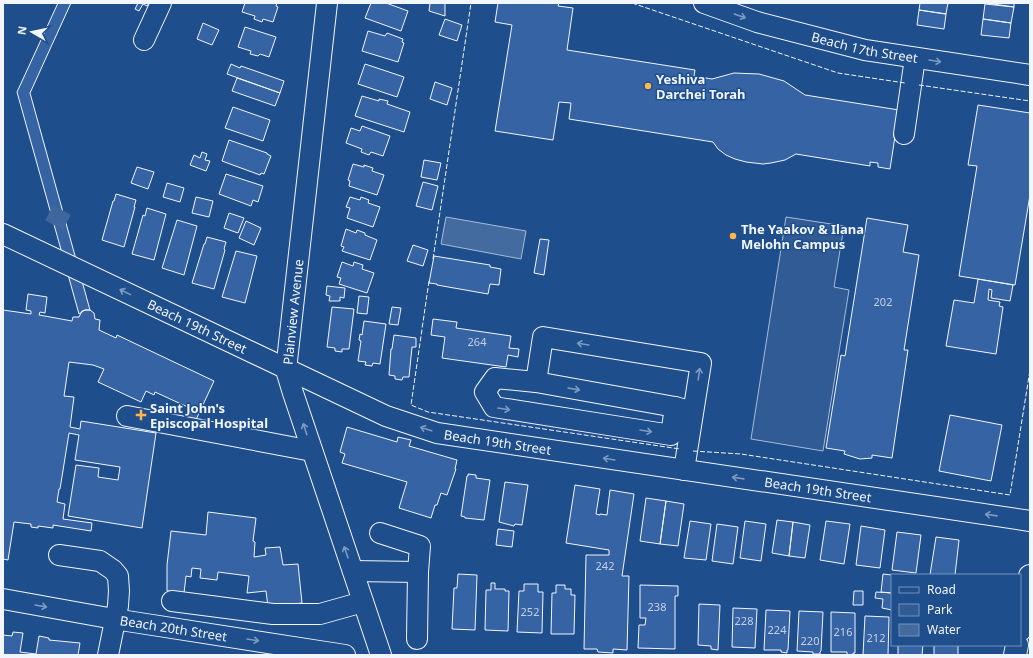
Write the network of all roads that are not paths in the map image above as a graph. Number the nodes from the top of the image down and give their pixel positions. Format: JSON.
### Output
{"nodes":[{"id":1,"x":161,"y":3,"type":"edge"},
{"id":2,"x":327,"y":3,"type":"edge"},
{"id":3,"x":704,"y":3,"type":"edge"},
{"id":4,"x":144,"y":40,"type":"dead end"},
{"id":5,"x":915,"y":58,"type":"junction"},
{"id":6,"x":1030,"y":75,"type":"edge"},
{"id":7,"x":904,"y":134,"type":"dead end"},
{"id":8,"x":3,"y":234,"type":"edge"},
{"id":9,"x":286,"y":370,"type":"junction"},
{"id":10,"x":536,"y":382,"type":"junction"},
{"id":11,"x":684,"y":410,"type":"junction"},
{"id":12,"x":127,"y":416,"type":"dead end"},
{"id":13,"x":312,"y":451,"type":"junction"},
{"id":14,"x":684,"y":470,"type":"junction"},
{"id":15,"x":1030,"y":521,"type":"edge"},
{"id":16,"x":380,"y":533,"type":"dead end"},
{"id":17,"x":59,"y":555,"type":"dead end"},
{"id":18,"x":353,"y":572,"type":"junction"},
{"id":19,"x":418,"y":572,"type":"junction"},
{"id":20,"x":1030,"y":576,"type":"edge"},
{"id":21,"x":3,"y":599,"type":"edge"},
{"id":22,"x":363,"y":602,"type":"junction"},
{"id":23,"x":114,"y":619,"type":"junction"},
{"id":24,"x":1021,"y":625,"type":"edge"},
{"id":25,"x":185,"y":630,"type":"junction"},
{"id":26,"x":418,"y":639,"type":"dead end"},
{"id":27,"x":108,"y":655,"type":"edge"},
{"id":28,"x":345,"y":655,"type":"edge"},
{"id":29,"x":381,"y":655,"type":"edge"}],
"edges":[{"from":1,"to":4,"type":"street"},
{"from":2,"to":9,"type":"street","name":"Plainview Avenue"},
{"from":3,"to":5,"type":"street","name":"Beach 17th Street","one_way":true},
{"from":5,"to":6,"type":"street","name":"Beach 17th Street","one_way":true},
{"from":5,"to":7,"type":"street"},
{"from":9,"to":8,"type":"street","name":"Beach 19th Street","one_way":true},
{"from":13,"to":9,"type":"street","name":"Plainview Avenue","one_way":true},
{"from":14,"to":9,"type":"street","name":"Beach 19th Street","one_way":true},
{"from":10,"to":11,"type":"street","one_way":true},
{"from":11,"to":10,"type":"street","one_way":true},
{"from":10,"to":11,"type":"street","one_way":true},
{"from":11,"to":14,"type":"street"},
{"from":12,"to":13,"type":"street"},
{"from":18,"to":13,"type":"street","name":"Plainview Avenue","one_way":true},
{"from":15,"to":14,"type":"street","name":"Beach 19th Street","one_way":true},
{"from":16,"to":19,"type":"street"},
{"from":17,"to":23,"type":"street"},
{"from":18,"to":19,"type":"street"},
{"from":18,"to":22,"type":"street","name":"Plainview Avenue"},
{"from":19,"to":26,"type":"street"},
{"from":20,"to":24,"type":"main road"},
{"from":21,"to":23,"type":"street","name":"Beach 20th Street","one_way":true},
{"from":22,"to":25,"type":"street"},
{"from":22,"to":29,"type":"street","name":"Plainview Avenue"},
{"from":23,"to":25,"type":"street","name":"Beach 20th Street"},
{"from":23,"to":27,"type":"street"},
{"from":25,"to":28,"type":"street","name":"Beach 20th Street","one_way":true}]}
